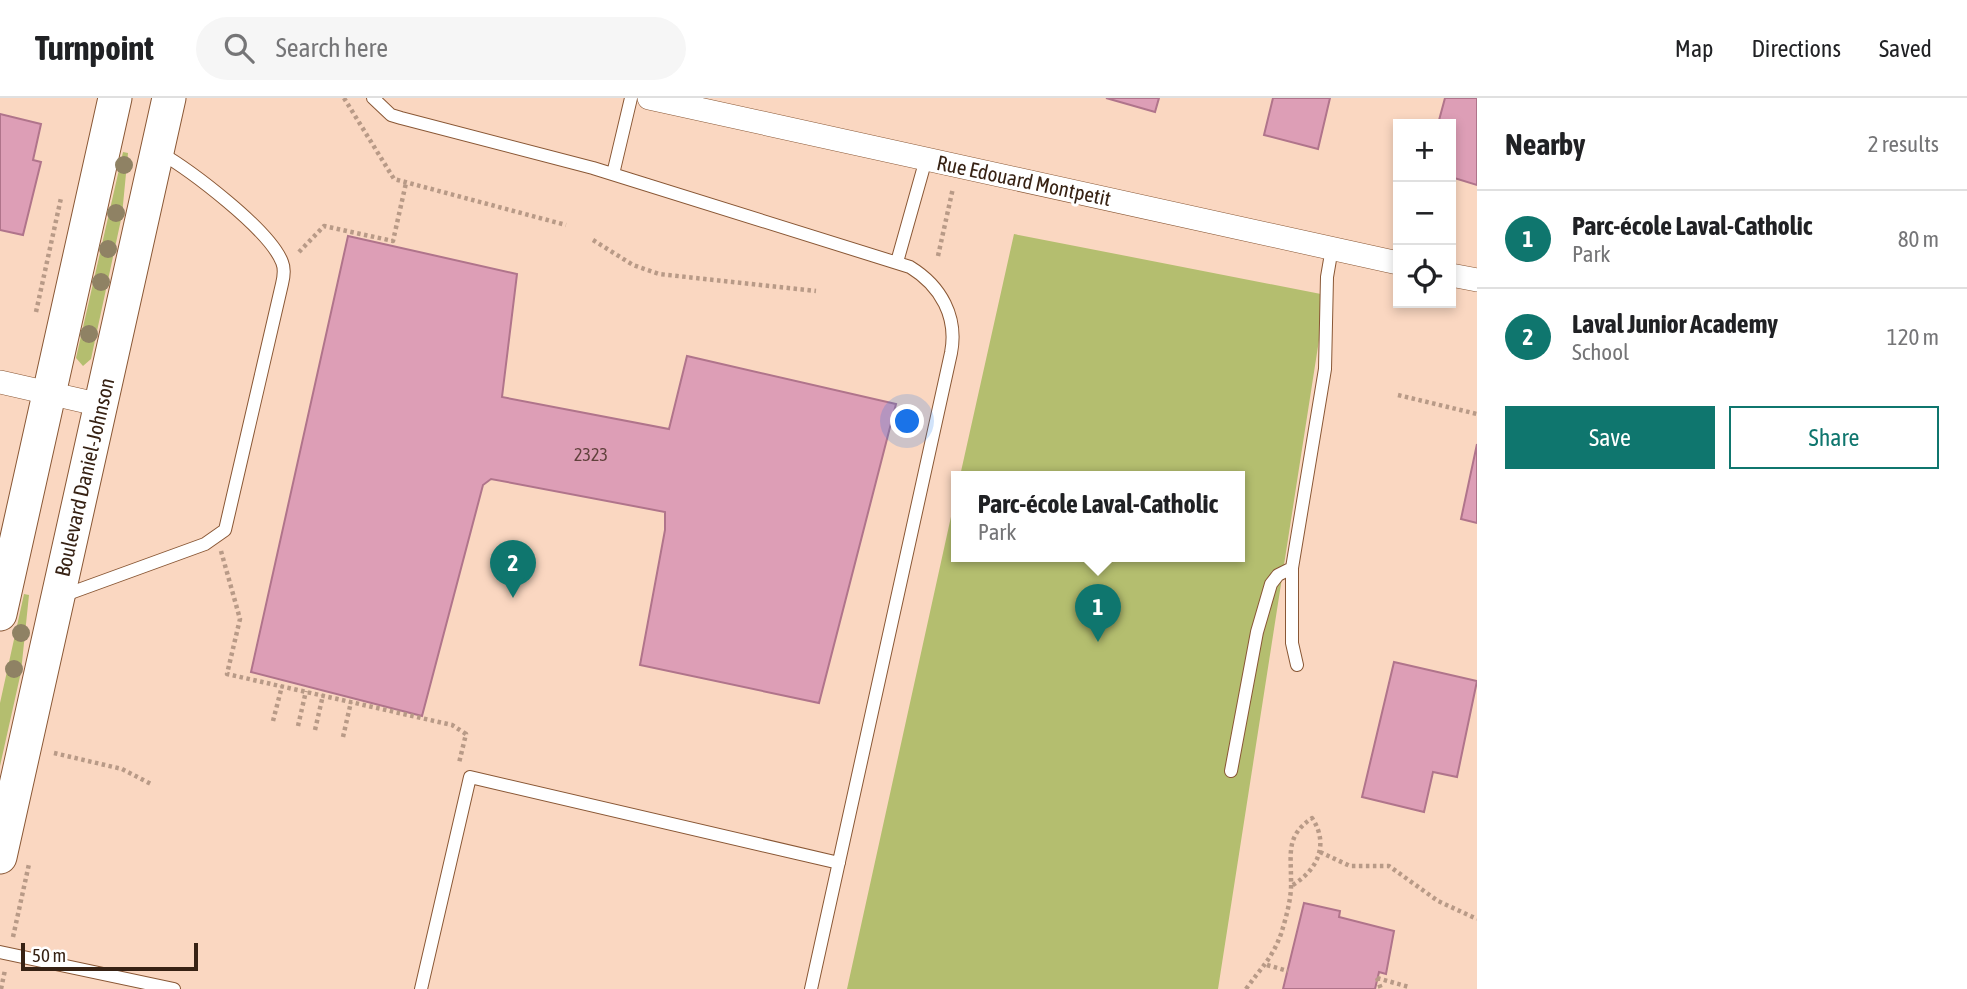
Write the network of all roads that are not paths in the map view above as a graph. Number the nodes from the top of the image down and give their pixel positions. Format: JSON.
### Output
{"nodes":[{"id":1,"x":115,"y":98,"type":"edge"},
{"id":2,"x":169,"y":98,"type":"edge"},
{"id":3,"x":373,"y":98,"type":"edge"},
{"id":4,"x":631,"y":98,"type":"edge"},
{"id":5,"x":649,"y":98,"type":"edge"},
{"id":6,"x":157,"y":151,"type":"junction"},
{"id":7,"x":926,"y":159,"type":"junction"},
{"id":8,"x":614,"y":174,"type":"junction"},
{"id":9,"x":1332,"y":248,"type":"junction"},
{"id":10,"x":897,"y":262,"type":"junction"},
{"id":11,"x":1393,"y":262,"type":"edge"},
{"id":12,"x":1456,"y":276,"type":"edge"},
{"id":13,"x":1477,"y":280,"type":"edge"},
{"id":14,"x":0,"y":382,"type":"edge"},
{"id":15,"x":49,"y":393,"type":"junction"},
{"id":16,"x":101,"y":405,"type":"junction"},
{"id":17,"x":1292,"y":568,"type":"junction"},
{"id":18,"x":58,"y":597,"type":"junction"},
{"id":19,"x":0,"y":614,"type":"edge"},
{"id":20,"x":1297,"y":665,"type":"dead end"},
{"id":21,"x":1231,"y":771,"type":"dead end"},
{"id":22,"x":0,"y":857,"type":"edge"},
{"id":23,"x":839,"y":863,"type":"junction"},
{"id":24,"x":0,"y":952,"type":"edge"},
{"id":25,"x":174,"y":989,"type":"edge"},
{"id":26,"x":421,"y":989,"type":"edge"},
{"id":27,"x":811,"y":989,"type":"edge"}],
"edges":[{"from":1,"to":15,"type":"street"},
{"from":2,"to":6,"type":"street","name":"Boulevard Daniel-Johnson"},
{"from":3,"to":8,"type":"lane"},
{"from":4,"to":8,"type":"lane"},
{"from":5,"to":7,"type":"street","name":"Rue Edouard Montpetit"},
{"from":6,"to":16,"type":"street","name":"Boulevard Daniel-Johnson"},
{"from":6,"to":18,"type":"lane"},
{"from":7,"to":9,"type":"street","name":"Rue Edouard Montpetit"},
{"from":7,"to":10,"type":"lane"},
{"from":8,"to":10,"type":"lane"},
{"from":9,"to":11,"type":"street","name":"Rue Edouard Montpetit"},
{"from":9,"to":17,"type":"lane"},
{"from":10,"to":23,"type":"lane"},
{"from":12,"to":13,"type":"street"},
{"from":14,"to":15,"type":"street"},
{"from":15,"to":16,"type":"street"},
{"from":15,"to":19,"type":"street"},
{"from":16,"to":18,"type":"street","name":"Boulevard Daniel-Johnson"},
{"from":17,"to":20,"type":"lane"},
{"from":17,"to":21,"type":"lane"},
{"from":18,"to":22,"type":"street","name":"Boulevard Daniel-Johnson"},
{"from":23,"to":26,"type":"lane"},
{"from":23,"to":27,"type":"lane"},
{"from":24,"to":25,"type":"lane"}]}
